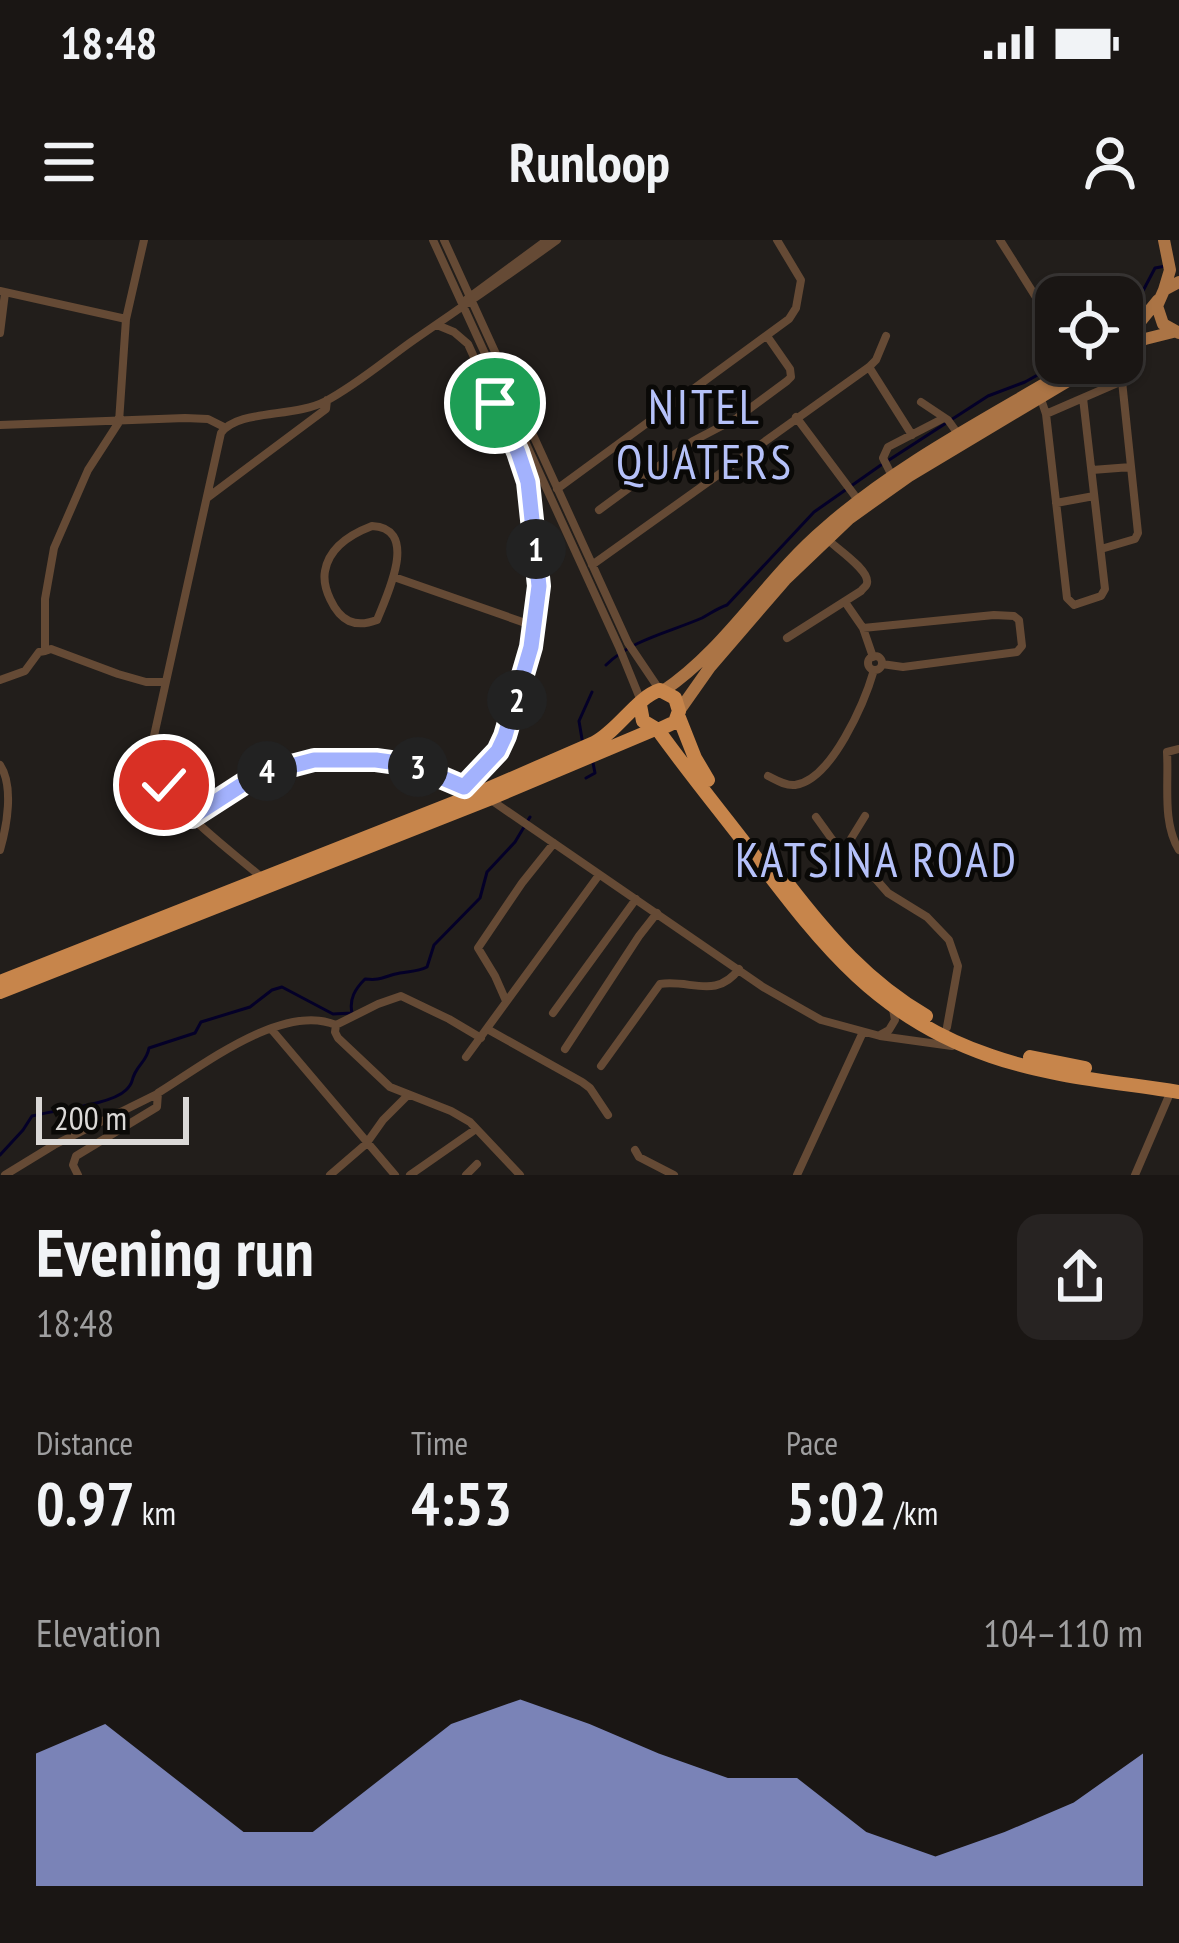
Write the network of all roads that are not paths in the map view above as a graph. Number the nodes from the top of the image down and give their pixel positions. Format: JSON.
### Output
{"nodes":[{"id":1,"x":144,"y":240,"type":"edge"},
{"id":2,"x":433,"y":240,"type":"edge"},
{"id":3,"x":444,"y":240,"type":"edge"},
{"id":4,"x":547,"y":240,"type":"edge"},
{"id":5,"x":557,"y":240,"type":"edge"},
{"id":6,"x":777,"y":240,"type":"edge"},
{"id":7,"x":1000,"y":240,"type":"edge"},
{"id":8,"x":1167,"y":240,"type":"edge"},
{"id":9,"x":1175,"y":269,"type":"edge"},
{"id":10,"x":460,"y":274,"type":"junction"},
{"id":11,"x":485,"y":290,"type":"junction"},
{"id":12,"x":2,"y":292,"type":"edge"},
{"id":13,"x":1161,"y":295,"type":"junction"},
{"id":14,"x":1035,"y":296,"type":"edge"},
{"id":15,"x":466,"y":303,"type":"junction"},
{"id":16,"x":478,"y":316,"type":"junction"},
{"id":17,"x":1143,"y":318,"type":"edge"},
{"id":18,"x":126,"y":319,"type":"junction"},
{"id":19,"x":438,"y":324,"type":"junction"},
{"id":20,"x":0,"y":333,"type":"edge"},
{"id":21,"x":1177,"y":333,"type":"edge"},
{"id":22,"x":767,"y":336,"type":"junction"},
{"id":23,"x":886,"y":336,"type":"dead end"},
{"id":24,"x":1143,"y":340,"type":"edge"},
{"id":25,"x":869,"y":367,"type":"junction"},
{"id":26,"x":1035,"y":384,"type":"edge"},
{"id":27,"x":1062,"y":384,"type":"edge"},
{"id":28,"x":1115,"y":384,"type":"edge"},
{"id":29,"x":1122,"y":384,"type":"edge"},
{"id":30,"x":1040,"y":397,"type":"junction"},
{"id":31,"x":1083,"y":398,"type":"junction"},
{"id":32,"x":327,"y":400,"type":"junction"},
{"id":33,"x":921,"y":402,"type":"dead end"},
{"id":34,"x":1046,"y":414,"type":"junction"},
{"id":35,"x":796,"y":417,"type":"junction"},
{"id":36,"x":119,"y":422,"type":"junction"},
{"id":37,"x":0,"y":425,"type":"edge"},
{"id":38,"x":950,"y":425,"type":"junction"},
{"id":39,"x":224,"y":428,"type":"junction"},
{"id":40,"x":912,"y":435,"type":"junction"},
{"id":41,"x":1131,"y":467,"type":"junction"},
{"id":42,"x":888,"y":468,"type":"junction"},
{"id":43,"x":1092,"y":470,"type":"junction"},
{"id":44,"x":557,"y":489,"type":"junction"},
{"id":45,"x":852,"y":492,"type":"junction"},
{"id":46,"x":1094,"y":496,"type":"junction"},
{"id":47,"x":206,"y":499,"type":"junction"},
{"id":48,"x":552,"y":502,"type":"junction"},
{"id":49,"x":1056,"y":503,"type":"junction"},
{"id":50,"x":532,"y":508,"type":"junction"},
{"id":51,"x":599,"y":510,"type":"dead end"},
{"id":52,"x":826,"y":538,"type":"junction"},
{"id":53,"x":1101,"y":549,"type":"junction"},
{"id":54,"x":592,"y":565,"type":"junction"},
{"id":55,"x":394,"y":577,"type":"junction"},
{"id":56,"x":845,"y":602,"type":"junction"},
{"id":57,"x":534,"y":626,"type":"junction"},
{"id":58,"x":863,"y":628,"type":"junction"},
{"id":59,"x":787,"y":638,"type":"dead end"},
{"id":60,"x":624,"y":645,"type":"junction"},
{"id":61,"x":45,"y":651,"type":"junction"},
{"id":62,"x":630,"y":657,"type":"junction"},
{"id":63,"x":876,"y":663,"type":"junction"},
{"id":64,"x":0,"y":680,"type":"edge"},
{"id":65,"x":146,"y":682,"type":"junction"},
{"id":66,"x":165,"y":682,"type":"junction"},
{"id":67,"x":662,"y":690,"type":"junction"},
{"id":68,"x":161,"y":697,"type":"junction"},
{"id":69,"x":641,"y":703,"type":"junction"},
{"id":70,"x":678,"y":713,"type":"junction"},
{"id":71,"x":657,"y":729,"type":"junction"},
{"id":72,"x":1179,"y":749,"type":"edge"},
{"id":73,"x":0,"y":764,"type":"edge"},
{"id":74,"x":768,"y":776,"type":"dead end"},
{"id":75,"x":476,"y":794,"type":"junction"},
{"id":76,"x":865,"y":816,"type":"dead end"},
{"id":77,"x":192,"y":817,"type":"junction"},
{"id":78,"x":815,"y":818,"type":"dead end"},
{"id":79,"x":1175,"y":826,"type":"edge"},
{"id":80,"x":554,"y":844,"type":"junction"},
{"id":81,"x":0,"y":850,"type":"edge"},
{"id":82,"x":844,"y":850,"type":"junction"},
{"id":83,"x":1179,"y":850,"type":"edge"},
{"id":84,"x":599,"y":875,"type":"junction"},
{"id":85,"x":264,"y":883,"type":"junction"},
{"id":86,"x":636,"y":899,"type":"junction"},
{"id":87,"x":658,"y":913,"type":"junction"},
{"id":88,"x":739,"y":969,"type":"junction"},
{"id":89,"x":0,"y":982,"type":"edge"},
{"id":90,"x":0,"y":992,"type":"edge"},
{"id":91,"x":506,"y":1002,"type":"junction"},
{"id":92,"x":893,"y":1008,"type":"junction"},
{"id":93,"x":553,"y":1013,"type":"dead end"},
{"id":94,"x":336,"y":1025,"type":"junction"},
{"id":95,"x":946,"y":1028,"type":"junction"},
{"id":96,"x":271,"y":1029,"type":"junction"},
{"id":97,"x":489,"y":1030,"type":"junction"},
{"id":98,"x":863,"y":1032,"type":"junction"},
{"id":99,"x":880,"y":1036,"type":"junction"},
{"id":100,"x":481,"y":1038,"type":"junction"},
{"id":101,"x":969,"y":1047,"type":"junction"},
{"id":102,"x":565,"y":1049,"type":"dead end"},
{"id":103,"x":466,"y":1058,"type":"dead end"},
{"id":104,"x":601,"y":1066,"type":"dead end"},
{"id":105,"x":1176,"y":1089,"type":"edge"},
{"id":106,"x":157,"y":1094,"type":"junction"},
{"id":107,"x":408,"y":1095,"type":"junction"},
{"id":108,"x":608,"y":1115,"type":"dead end"},
{"id":109,"x":476,"y":1130,"type":"junction"},
{"id":110,"x":366,"y":1144,"type":"junction"},
{"id":111,"x":635,"y":1150,"type":"dead end"},
{"id":112,"x":477,"y":1164,"type":"dead end"},
{"id":113,"x":21,"y":1165,"type":"junction"},
{"id":114,"x":5,"y":1175,"type":"edge"},
{"id":115,"x":28,"y":1175,"type":"edge"},
{"id":116,"x":78,"y":1175,"type":"edge"},
{"id":117,"x":330,"y":1175,"type":"edge"},
{"id":118,"x":395,"y":1175,"type":"edge"},
{"id":119,"x":410,"y":1175,"type":"edge"},
{"id":120,"x":466,"y":1175,"type":"edge"},
{"id":121,"x":520,"y":1175,"type":"edge"},
{"id":122,"x":674,"y":1175,"type":"edge"},
{"id":123,"x":797,"y":1175,"type":"edge"},
{"id":124,"x":1135,"y":1175,"type":"edge"}],
"edges":[{"from":1,"to":18,"type":"street"},
{"from":2,"to":15,"type":"street"},
{"from":3,"to":10,"type":"street"},
{"from":4,"to":11,"type":"street"},
{"from":5,"to":11,"type":"street"},
{"from":6,"to":22,"type":"street"},
{"from":7,"to":14,"type":"street"},
{"from":8,"to":9,"type":"main road"},
{"from":9,"to":13,"type":"main road"},
{"from":10,"to":11,"type":"street"},
{"from":10,"to":15,"type":"street"},
{"from":11,"to":15,"type":"street"},
{"from":11,"to":16,"type":"street"},
{"from":12,"to":18,"type":"street"},
{"from":12,"to":20,"type":"street"},
{"from":13,"to":17,"type":"main road"},
{"from":13,"to":21,"type":"main road"},
{"from":15,"to":16,"type":"street"},
{"from":15,"to":19,"type":"street"},
{"from":15,"to":48,"type":"street"},
{"from":16,"to":44,"type":"street"},
{"from":18,"to":36,"type":"street"},
{"from":19,"to":32,"type":"street"},
{"from":19,"to":50,"type":"street"},
{"from":21,"to":24,"type":"main road"},
{"from":22,"to":44,"type":"street"},
{"from":22,"to":51,"type":"street"},
{"from":23,"to":25,"type":"street"},
{"from":25,"to":35,"type":"street"},
{"from":25,"to":40,"type":"street"},
{"from":26,"to":38,"type":"main road"},
{"from":27,"to":30,"type":"main road"},
{"from":28,"to":31,"type":"street"},
{"from":29,"to":41,"type":"street"},
{"from":30,"to":34,"type":"street"},
{"from":30,"to":52,"type":"main road"},
{"from":31,"to":34,"type":"street"},
{"from":31,"to":43,"type":"street"},
{"from":32,"to":39,"type":"street"},
{"from":32,"to":47,"type":"street"},
{"from":33,"to":38,"type":"street"},
{"from":34,"to":49,"type":"street"},
{"from":35,"to":45,"type":"street"},
{"from":35,"to":54,"type":"street"},
{"from":36,"to":37,"type":"street"},
{"from":36,"to":39,"type":"street"},
{"from":36,"to":61,"type":"street"},
{"from":38,"to":40,"type":"street"},
{"from":38,"to":42,"type":"main road"},
{"from":39,"to":47,"type":"street"},
{"from":40,"to":42,"type":"street"},
{"from":41,"to":43,"type":"street"},
{"from":41,"to":53,"type":"street"},
{"from":42,"to":45,"type":"main road"},
{"from":43,"to":46,"type":"street"},
{"from":44,"to":54,"type":"street"},
{"from":45,"to":67,"type":"main road"},
{"from":46,"to":49,"type":"street"},
{"from":46,"to":53,"type":"street"},
{"from":47,"to":66,"type":"street"},
{"from":48,"to":50,"type":"street"},
{"from":48,"to":60,"type":"street"},
{"from":49,"to":53,"type":"street"},
{"from":50,"to":57,"type":"street"},
{"from":52,"to":56,"type":"street"},
{"from":52,"to":70,"type":"main road"},
{"from":54,"to":60,"type":"street"},
{"from":55,"to":55,"type":"street"},
{"from":55,"to":57,"type":"street"},
{"from":56,"to":58,"type":"street"},
{"from":56,"to":59,"type":"street"},
{"from":57,"to":75,"type":"street"},
{"from":58,"to":63,"type":"street"},
{"from":58,"to":63,"type":"street"},
{"from":60,"to":62,"type":"street"},
{"from":61,"to":64,"type":"street"},
{"from":61,"to":65,"type":"street"},
{"from":62,"to":67,"type":"street"},
{"from":62,"to":69,"type":"street"},
{"from":63,"to":74,"type":"street"},
{"from":65,"to":66,"type":"street"},
{"from":65,"to":68,"type":"street"},
{"from":66,"to":68,"type":"street"},
{"from":67,"to":69,"type":"highway"},
{"from":67,"to":70,"type":"highway"},
{"from":68,"to":77,"type":"street"},
{"from":69,"to":71,"type":"highway"},
{"from":69,"to":75,"type":"highway"},
{"from":70,"to":71,"type":"highway"},
{"from":70,"to":95,"type":"highway"},
{"from":71,"to":75,"type":"highway"},
{"from":71,"to":92,"type":"highway"},
{"from":72,"to":79,"type":"street"},
{"from":73,"to":81,"type":"street"},
{"from":75,"to":77,"type":"street"},
{"from":75,"to":80,"type":"street"},
{"from":75,"to":85,"type":"highway"},
{"from":76,"to":82,"type":"street"},
{"from":77,"to":85,"type":"street"},
{"from":78,"to":82,"type":"street"},
{"from":79,"to":83,"type":"street"},
{"from":80,"to":84,"type":"street"},
{"from":80,"to":91,"type":"street"},
{"from":82,"to":95,"type":"street"},
{"from":84,"to":86,"type":"street"},
{"from":84,"to":91,"type":"street"},
{"from":85,"to":89,"type":"highway"},
{"from":85,"to":90,"type":"highway"},
{"from":86,"to":87,"type":"street"},
{"from":86,"to":93,"type":"street"},
{"from":87,"to":88,"type":"street"},
{"from":87,"to":102,"type":"street"},
{"from":88,"to":98,"type":"street"},
{"from":88,"to":104,"type":"street"},
{"from":91,"to":97,"type":"street"},
{"from":92,"to":99,"type":"street"},
{"from":92,"to":101,"type":"highway"},
{"from":94,"to":96,"type":"street"},
{"from":94,"to":100,"type":"street"},
{"from":94,"to":107,"type":"street"},
{"from":95,"to":105,"type":"highway"},
{"from":96,"to":106,"type":"street"},
{"from":96,"to":110,"type":"street"},
{"from":97,"to":100,"type":"street"},
{"from":97,"to":108,"type":"street"},
{"from":98,"to":99,"type":"street"},
{"from":98,"to":123,"type":"street"},
{"from":99,"to":101,"type":"street"},
{"from":100,"to":103,"type":"street"},
{"from":101,"to":105,"type":"highway"},
{"from":105,"to":124,"type":"street"},
{"from":106,"to":113,"type":"street"},
{"from":106,"to":116,"type":"street"},
{"from":107,"to":109,"type":"street"},
{"from":107,"to":110,"type":"street"},
{"from":109,"to":119,"type":"street"},
{"from":109,"to":121,"type":"street"},
{"from":110,"to":117,"type":"street"},
{"from":110,"to":118,"type":"street"},
{"from":111,"to":122,"type":"street"},
{"from":112,"to":120,"type":"street"},
{"from":113,"to":114,"type":"street"},
{"from":113,"to":115,"type":"street"}]}
